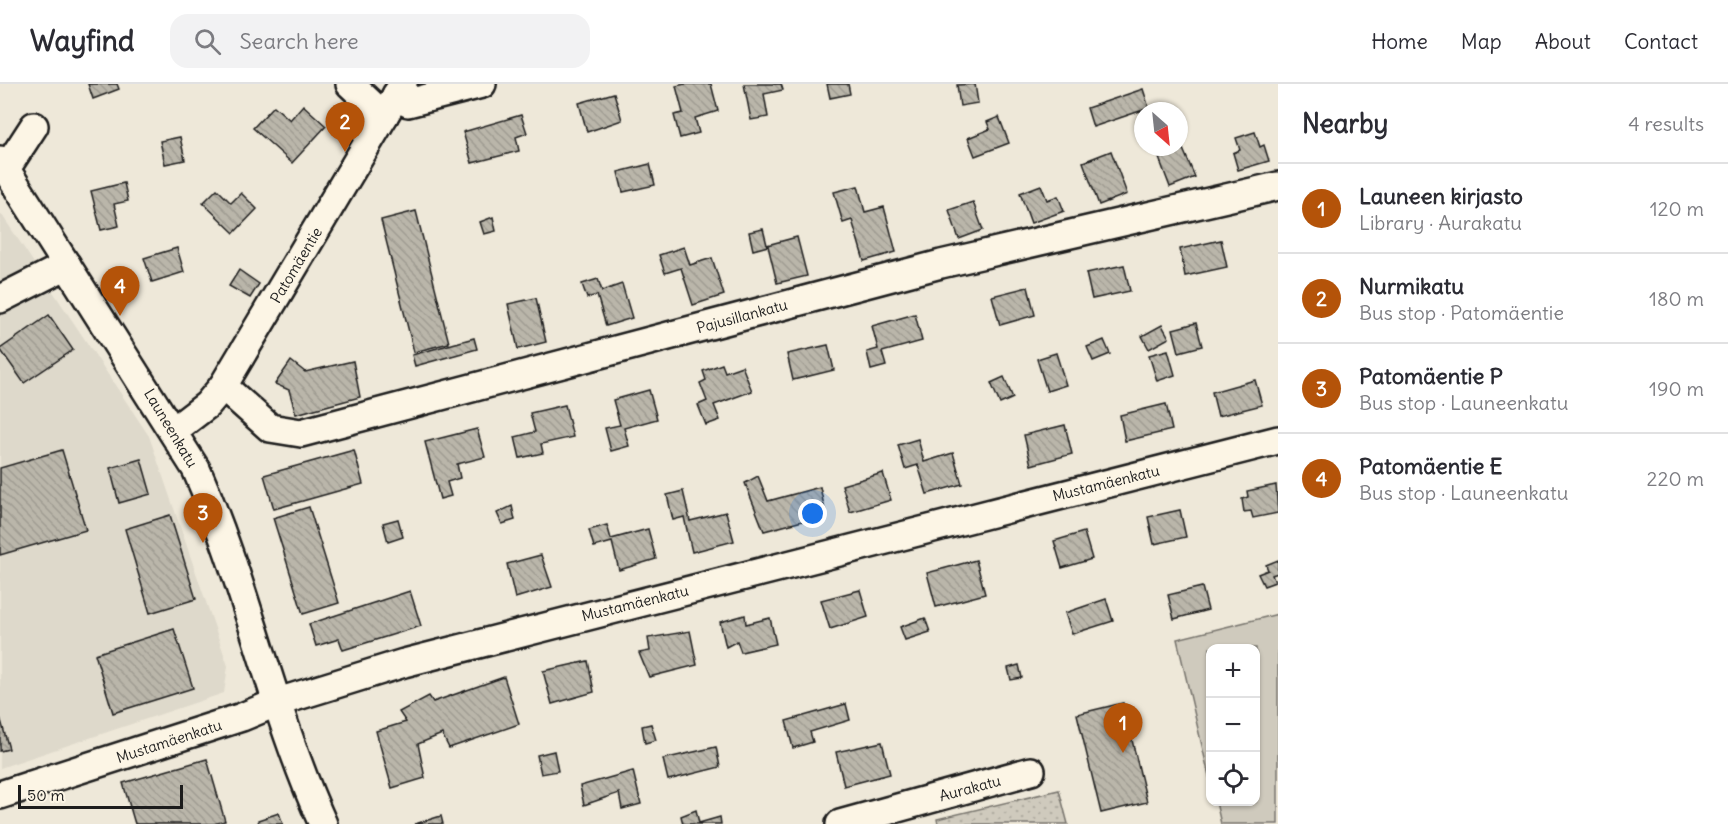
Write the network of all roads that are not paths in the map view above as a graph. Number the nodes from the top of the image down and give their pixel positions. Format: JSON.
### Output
{"nodes":[{"id":1,"x":350,"y":84,"type":"edge"},
{"id":2,"x":482,"y":84,"type":"edge"},
{"id":3,"x":395,"y":98,"type":"edge"},
{"id":4,"x":34,"y":126,"type":"dead end"},
{"id":5,"x":3,"y":164,"type":"edge"},
{"id":6,"x":1278,"y":186,"type":"edge"},
{"id":7,"x":67,"y":265,"type":"junction"},
{"id":8,"x":0,"y":299,"type":"edge"},
{"id":9,"x":223,"y":386,"type":"junction"},
{"id":10,"x":172,"y":431,"type":"junction"},
{"id":11,"x":1278,"y":440,"type":"edge"},
{"id":12,"x":278,"y":702,"type":"junction"},
{"id":13,"x":1031,"y":771,"type":"dead end"},
{"id":14,"x":0,"y":795,"type":"edge"},
{"id":15,"x":323,"y":824,"type":"edge"},
{"id":16,"x":840,"y":824,"type":"edge"}],
"edges":[{"from":1,"to":3,"type":"street"},
{"from":2,"to":3,"type":"street"},
{"from":3,"to":9,"type":"street","name":"Patomäentie"},
{"from":4,"to":5,"type":"street"},
{"from":5,"to":7,"type":"street","name":"Launeenkatu"},
{"from":6,"to":9,"type":"street","name":"Pajusillankatu"},
{"from":7,"to":8,"type":"street"},
{"from":7,"to":10,"type":"street","name":"Launeenkatu"},
{"from":9,"to":10,"type":"street","name":"Patomäentie"},
{"from":10,"to":12,"type":"street","name":"Launeenkatu"},
{"from":11,"to":12,"type":"street","name":"Mustamäenkatu"},
{"from":12,"to":14,"type":"street","name":"Mustamäenkatu"},
{"from":12,"to":15,"type":"street","name":"Launeenkatu"},
{"from":13,"to":16,"type":"street","name":"Aurakatu"}]}
